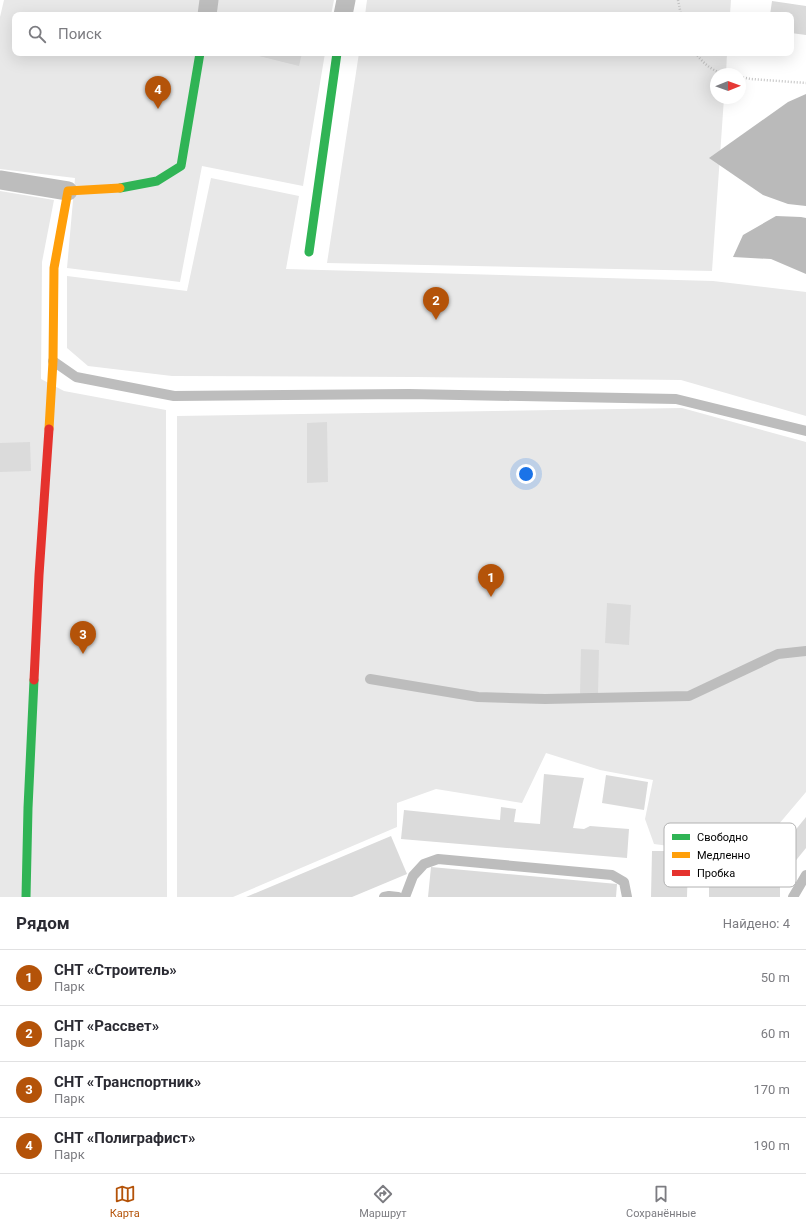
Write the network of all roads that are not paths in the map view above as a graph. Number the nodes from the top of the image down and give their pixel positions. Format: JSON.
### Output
{"nodes":[{"id":1,"x":209,"y":0,"type":"edge"},
{"id":2,"x":346,"y":0,"type":"edge"},
{"id":3,"x":207,"y":12,"type":"edge"},
{"id":4,"x":344,"y":12,"type":"edge"},
{"id":5,"x":199,"y":56,"type":"edge"},
{"id":6,"x":337,"y":56,"type":"edge"},
{"id":7,"x":0,"y":180,"type":"edge"},
{"id":8,"x":68,"y":190,"type":"junction"},
{"id":9,"x":309,"y":252,"type":"dead end"},
{"id":10,"x":53,"y":361,"type":"junction"},
{"id":11,"x":806,"y":431,"type":"edge"},
{"id":12,"x":806,"y":651,"type":"edge"},
{"id":13,"x":370,"y":679,"type":"dead end"},
{"id":14,"x":806,"y":875,"type":"edge"},
{"id":15,"x":26,"y":897,"type":"edge"},
{"id":16,"x":384,"y":897,"type":"edge"},
{"id":17,"x":398,"y":897,"type":"edge"},
{"id":18,"x":406,"y":897,"type":"edge"},
{"id":19,"x":627,"y":897,"type":"edge"},
{"id":20,"x":793,"y":897,"type":"edge"}],
"edges":[{"from":1,"to":3,"type":"street"},
{"from":2,"to":4,"type":"street"},
{"from":5,"to":8,"type":"street"},
{"from":6,"to":9,"type":"street"},
{"from":7,"to":8,"type":"street"},
{"from":8,"to":10,"type":"street"},
{"from":10,"to":11,"type":"lane"},
{"from":10,"to":15,"type":"street"},
{"from":12,"to":13,"type":"lane"},
{"from":14,"to":20,"type":"lane"},
{"from":16,"to":17,"type":"lane"},
{"from":18,"to":19,"type":"lane"}]}
